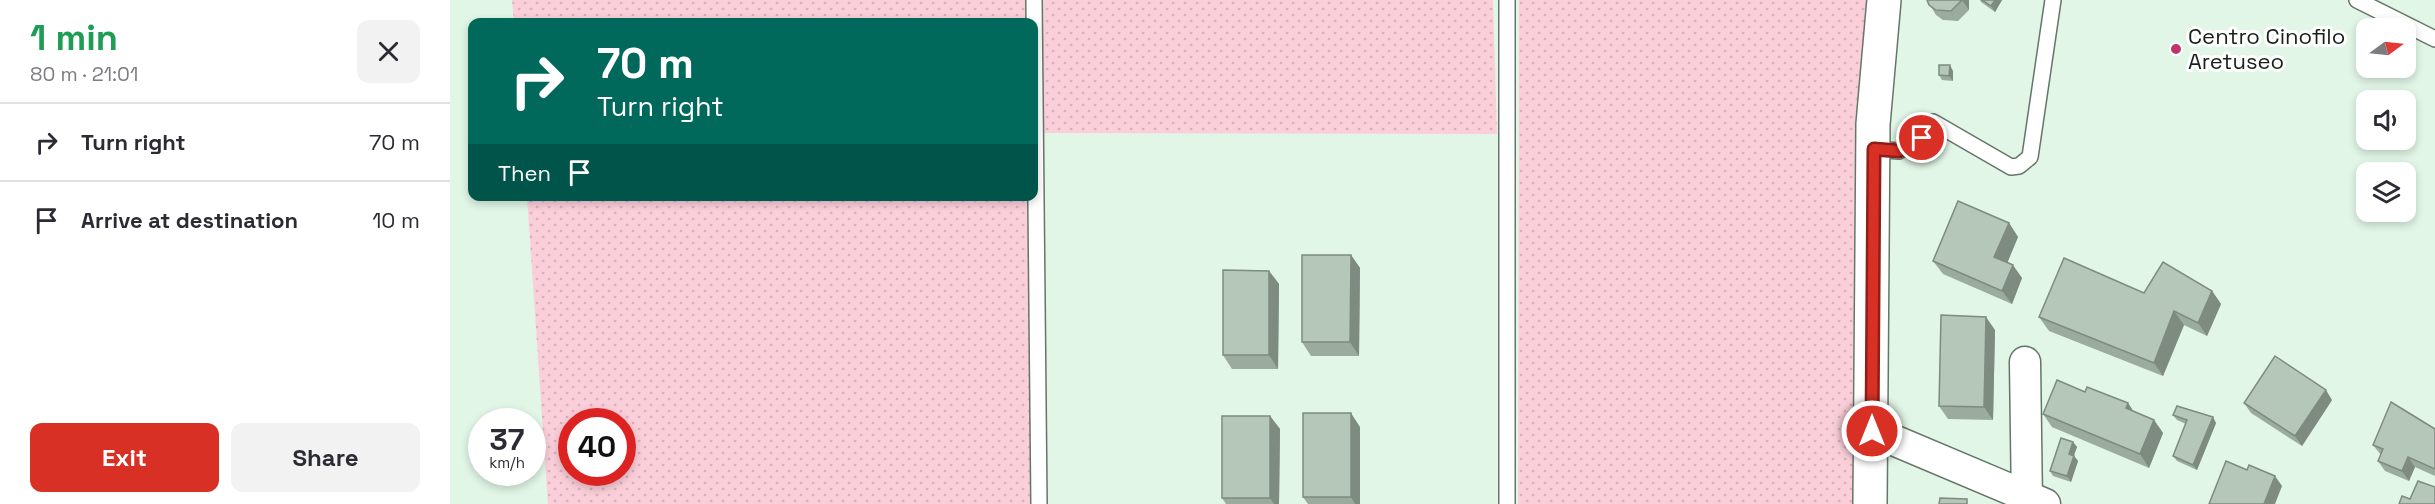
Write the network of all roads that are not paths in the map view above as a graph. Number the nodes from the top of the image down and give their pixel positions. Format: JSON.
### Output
{"nodes":[{"id":1,"x":1034,"y":0,"type":"edge"},
{"id":2,"x":1506,"y":0,"type":"edge"},
{"id":3,"x":1884,"y":0,"type":"edge"},
{"id":4,"x":2053,"y":0,"type":"edge"},
{"id":5,"x":2357,"y":0,"type":"edge"},
{"id":6,"x":1034,"y":18,"type":"edge"},
{"id":7,"x":2435,"y":39,"type":"edge"},
{"id":8,"x":1874,"y":149,"type":"junction"},
{"id":9,"x":1036,"y":201,"type":"edge"},
{"id":10,"x":2025,"y":362,"type":"dead end"},
{"id":11,"x":1872,"y":431,"type":"junction"},
{"id":12,"x":2033,"y":502,"type":"edge"},
{"id":13,"x":1039,"y":504,"type":"edge"},
{"id":14,"x":1507,"y":504,"type":"edge"},
{"id":15,"x":1870,"y":504,"type":"edge"}],
"edges":[{"from":1,"to":6,"type":"lane"},
{"from":2,"to":14,"type":"lane"},
{"from":3,"to":8,"type":"street"},
{"from":4,"to":8,"type":"lane"},
{"from":5,"to":7,"type":"lane"},
{"from":8,"to":11,"type":"street"},
{"from":9,"to":13,"type":"lane"},
{"from":10,"to":12,"type":"street"},
{"from":11,"to":12,"type":"street"},
{"from":11,"to":15,"type":"street"}]}
